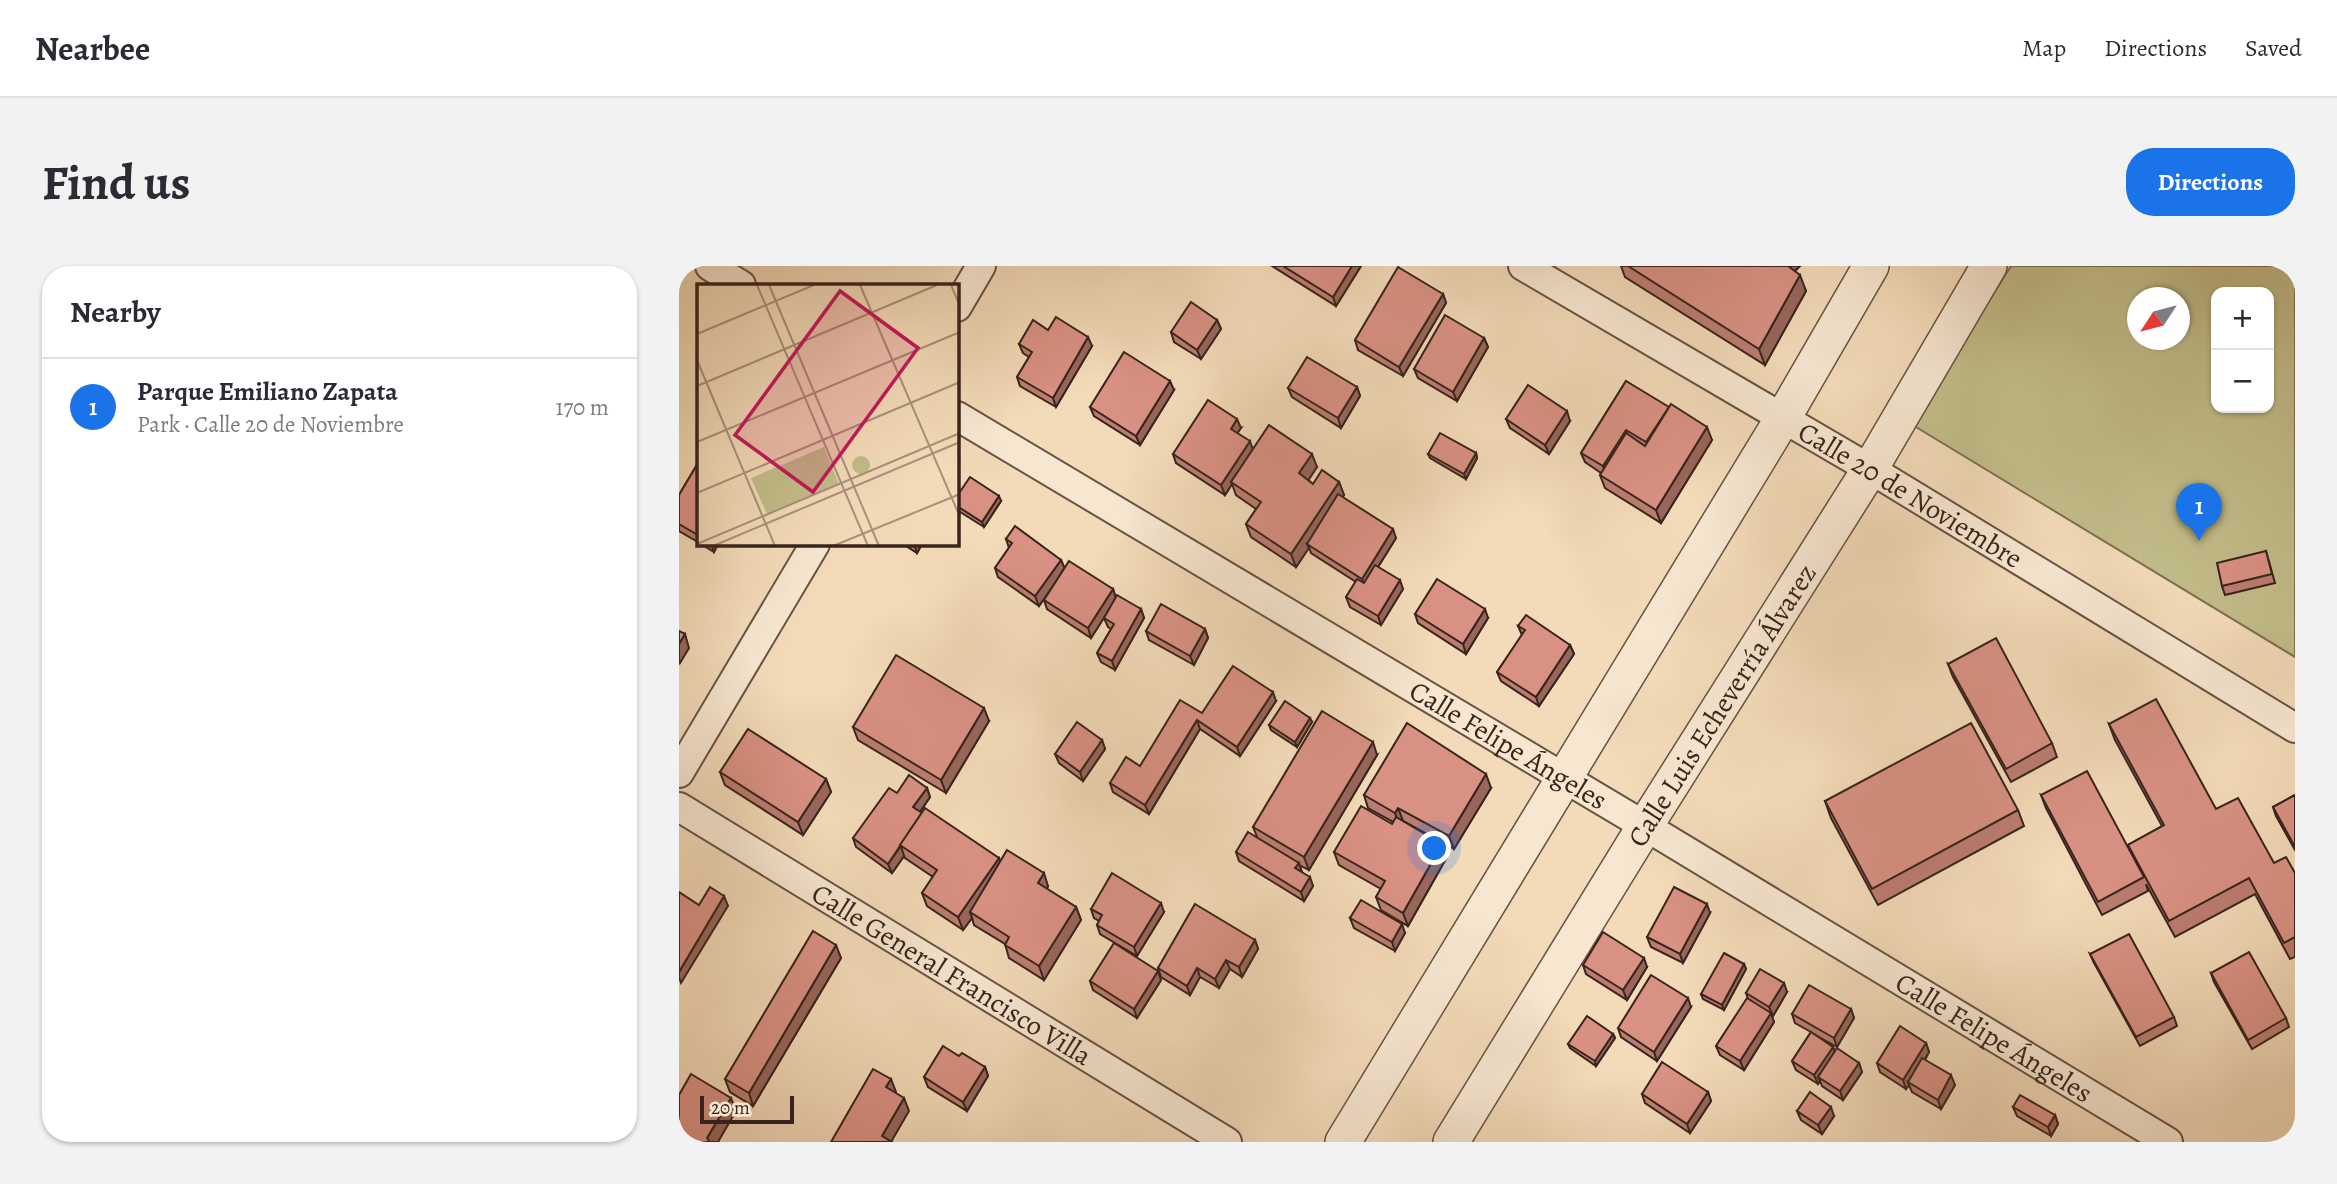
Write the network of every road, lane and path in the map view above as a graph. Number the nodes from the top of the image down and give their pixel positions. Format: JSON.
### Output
{"nodes":[{"id":1,"x":710,"y":266,"type":"edge"},
{"id":2,"x":982,"y":266,"type":"edge"},
{"id":3,"x":1523,"y":266,"type":"edge"},
{"id":4,"x":1871,"y":266,"type":"edge"},
{"id":5,"x":1989,"y":266,"type":"edge"},
{"id":6,"x":739,"y":284,"type":"edge"},
{"id":7,"x":959,"y":304,"type":"edge"},
{"id":8,"x":959,"y":417,"type":"edge"},
{"id":9,"x":1783,"y":418,"type":"junction"},
{"id":10,"x":1870,"y":469,"type":"junction"},
{"id":11,"x":814,"y":546,"type":"edge"},
{"id":12,"x":2295,"y":728,"type":"edge"},
{"id":13,"x":679,"y":773,"type":"edge"},
{"id":14,"x":1563,"y":778,"type":"junction"},
{"id":15,"x":679,"y":807,"type":"edge"},
{"id":16,"x":1644,"y":826,"type":"junction"},
{"id":17,"x":1227,"y":1142,"type":"edge"},
{"id":18,"x":1343,"y":1142,"type":"edge"},
{"id":19,"x":1451,"y":1142,"type":"edge"},
{"id":20,"x":2168,"y":1142,"type":"edge"}],
"edges":[{"from":1,"to":6,"type":"street"},
{"from":2,"to":7,"type":"street"},
{"from":3,"to":9,"type":"street","name":"Calle 20 de Noviembre"},
{"from":4,"to":9,"type":"street"},
{"from":5,"to":10,"type":"street","name":"Calle Luis Echeverría Álvarez"},
{"from":8,"to":14,"type":"street","name":"Calle Felipe Ángeles"},
{"from":9,"to":10,"type":"street","name":"Calle 20 de Noviembre"},
{"from":9,"to":14,"type":"street"},
{"from":10,"to":12,"type":"street","name":"Calle 20 de Noviembre"},
{"from":10,"to":16,"type":"street","name":"Calle Luis Echeverría Álvarez"},
{"from":11,"to":13,"type":"street"},
{"from":14,"to":16,"type":"street","name":"Calle Felipe Ángeles"},
{"from":14,"to":18,"type":"street"},
{"from":15,"to":17,"type":"street","name":"Calle General Francisco Villa"},
{"from":16,"to":19,"type":"street","name":"Calle Luis Echeverría Álvarez"},
{"from":16,"to":20,"type":"street","name":"Calle Felipe Ángeles"}]}
